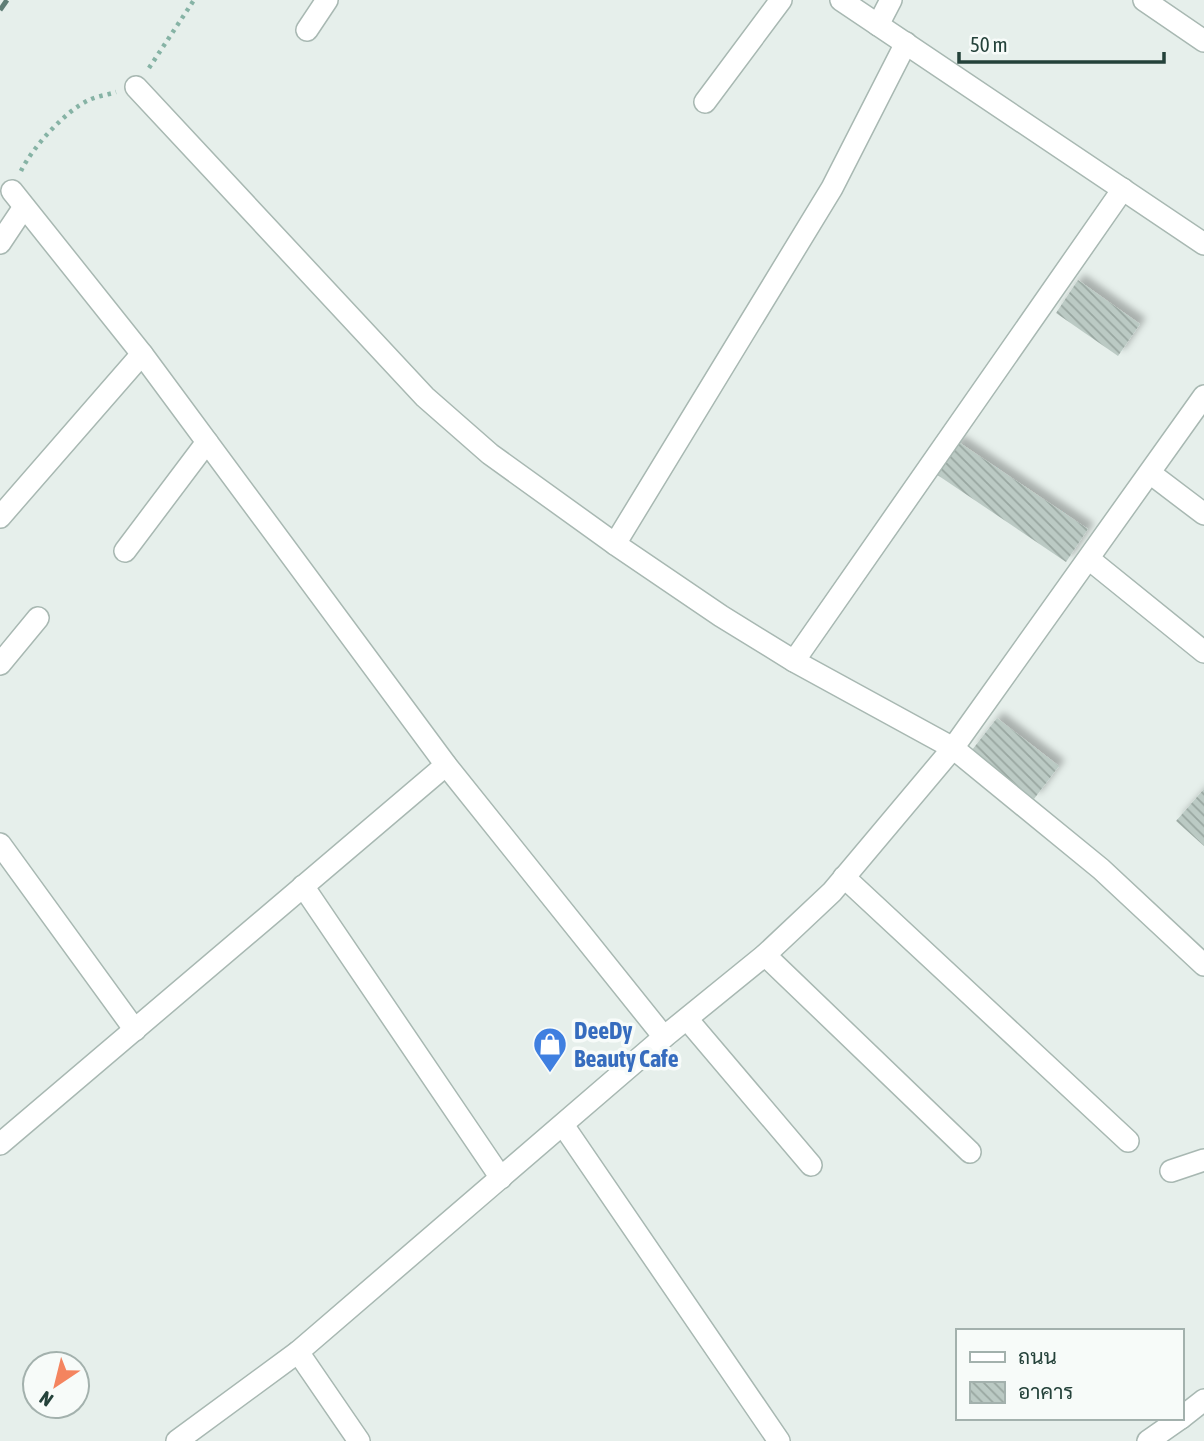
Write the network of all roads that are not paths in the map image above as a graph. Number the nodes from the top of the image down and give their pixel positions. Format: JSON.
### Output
{"nodes":[{"id":1,"x":327,"y":0,"type":"edge"},
{"id":2,"x":781,"y":0,"type":"edge"},
{"id":3,"x":841,"y":0,"type":"edge"},
{"id":4,"x":891,"y":0,"type":"edge"},
{"id":5,"x":1144,"y":0,"type":"edge"},
{"id":6,"x":878,"y":25,"type":"junction"},
{"id":7,"x":307,"y":30,"type":"dead end"},
{"id":8,"x":1204,"y":41,"type":"edge"},
{"id":9,"x":906,"y":43,"type":"junction"},
{"id":10,"x":136,"y":87,"type":"road end"},
{"id":11,"x":705,"y":102,"type":"dead end"},
{"id":12,"x":1123,"y":189,"type":"junction"},
{"id":13,"x":0,"y":243,"type":"edge"},
{"id":14,"x":1204,"y":244,"type":"edge"},
{"id":15,"x":142,"y":354,"type":"junction"},
{"id":16,"x":1204,"y":396,"type":"edge"},
{"id":17,"x":207,"y":442,"type":"junction"},
{"id":18,"x":1150,"y":473,"type":"junction"},
{"id":19,"x":1204,"y":514,"type":"edge"},
{"id":20,"x":0,"y":517,"type":"edge"},
{"id":21,"x":615,"y":544,"type":"junction"},
{"id":22,"x":125,"y":551,"type":"dead end"},
{"id":23,"x":1088,"y":559,"type":"junction"},
{"id":24,"x":38,"y":618,"type":"dead end"},
{"id":25,"x":1204,"y":652,"type":"edge"},
{"id":26,"x":794,"y":661,"type":"junction"},
{"id":27,"x":0,"y":664,"type":"edge"},
{"id":28,"x":953,"y":748,"type":"junction"},
{"id":29,"x":446,"y":765,"type":"junction"},
{"id":30,"x":0,"y":844,"type":"edge"},
{"id":31,"x":844,"y":877,"type":"junction"},
{"id":32,"x":303,"y":886,"type":"junction"},
{"id":33,"x":765,"y":955,"type":"junction"},
{"id":34,"x":1204,"y":965,"type":"edge"},
{"id":35,"x":687,"y":1019,"type":"junction"},
{"id":36,"x":135,"y":1030,"type":"junction"},
{"id":37,"x":664,"y":1037,"type":"junction"},
{"id":38,"x":563,"y":1125,"type":"junction"},
{"id":39,"x":1128,"y":1141,"type":"dead end"},
{"id":40,"x":0,"y":1144,"type":"edge"},
{"id":41,"x":970,"y":1152,"type":"dead end"},
{"id":42,"x":1204,"y":1160,"type":"edge"},
{"id":43,"x":811,"y":1165,"type":"dead end"},
{"id":44,"x":1171,"y":1171,"type":"dead end"},
{"id":45,"x":501,"y":1178,"type":"junction"},
{"id":46,"x":298,"y":1352,"type":"junction"},
{"id":47,"x":1204,"y":1399,"type":"edge"},
{"id":48,"x":1183,"y":1416,"type":"edge"},
{"id":49,"x":1178,"y":1420,"type":"edge"},
{"id":50,"x":177,"y":1441,"type":"edge"},
{"id":51,"x":359,"y":1441,"type":"edge"},
{"id":52,"x":779,"y":1441,"type":"edge"},
{"id":53,"x":1148,"y":1441,"type":"edge"}],
"edges":[{"from":1,"to":7,"type":"street"},
{"from":2,"to":11,"type":"street"},
{"from":3,"to":6,"type":"street"},
{"from":4,"to":6,"type":"street"},
{"from":5,"to":8,"type":"street"},
{"from":6,"to":9,"type":"street"},
{"from":9,"to":12,"type":"street"},
{"from":9,"to":21,"type":"street"},
{"from":10,"to":21,"type":"street"},
{"from":12,"to":14,"type":"street"},
{"from":12,"to":26,"type":"street"},
{"from":13,"to":15,"type":"street"},
{"from":15,"to":17,"type":"street"},
{"from":15,"to":20,"type":"street"},
{"from":16,"to":18,"type":"street"},
{"from":17,"to":22,"type":"street"},
{"from":17,"to":29,"type":"street"},
{"from":18,"to":19,"type":"street"},
{"from":18,"to":23,"type":"street"},
{"from":21,"to":26,"type":"street"},
{"from":23,"to":25,"type":"street"},
{"from":23,"to":28,"type":"street"},
{"from":24,"to":27,"type":"street"},
{"from":26,"to":28,"type":"street"},
{"from":28,"to":31,"type":"street"},
{"from":28,"to":34,"type":"street"},
{"from":29,"to":32,"type":"street"},
{"from":29,"to":37,"type":"street"},
{"from":30,"to":36,"type":"street"},
{"from":31,"to":33,"type":"street"},
{"from":31,"to":39,"type":"street"},
{"from":32,"to":36,"type":"street"},
{"from":32,"to":45,"type":"street"},
{"from":33,"to":35,"type":"street"},
{"from":33,"to":41,"type":"street"},
{"from":35,"to":37,"type":"street"},
{"from":35,"to":43,"type":"street"},
{"from":36,"to":40,"type":"street"},
{"from":37,"to":38,"type":"street"},
{"from":38,"to":45,"type":"street"},
{"from":38,"to":52,"type":"street"},
{"from":42,"to":44,"type":"street"},
{"from":45,"to":46,"type":"street"},
{"from":46,"to":50,"type":"street"},
{"from":46,"to":51,"type":"street"},
{"from":47,"to":48,"type":"street"},
{"from":49,"to":53,"type":"street"}]}
